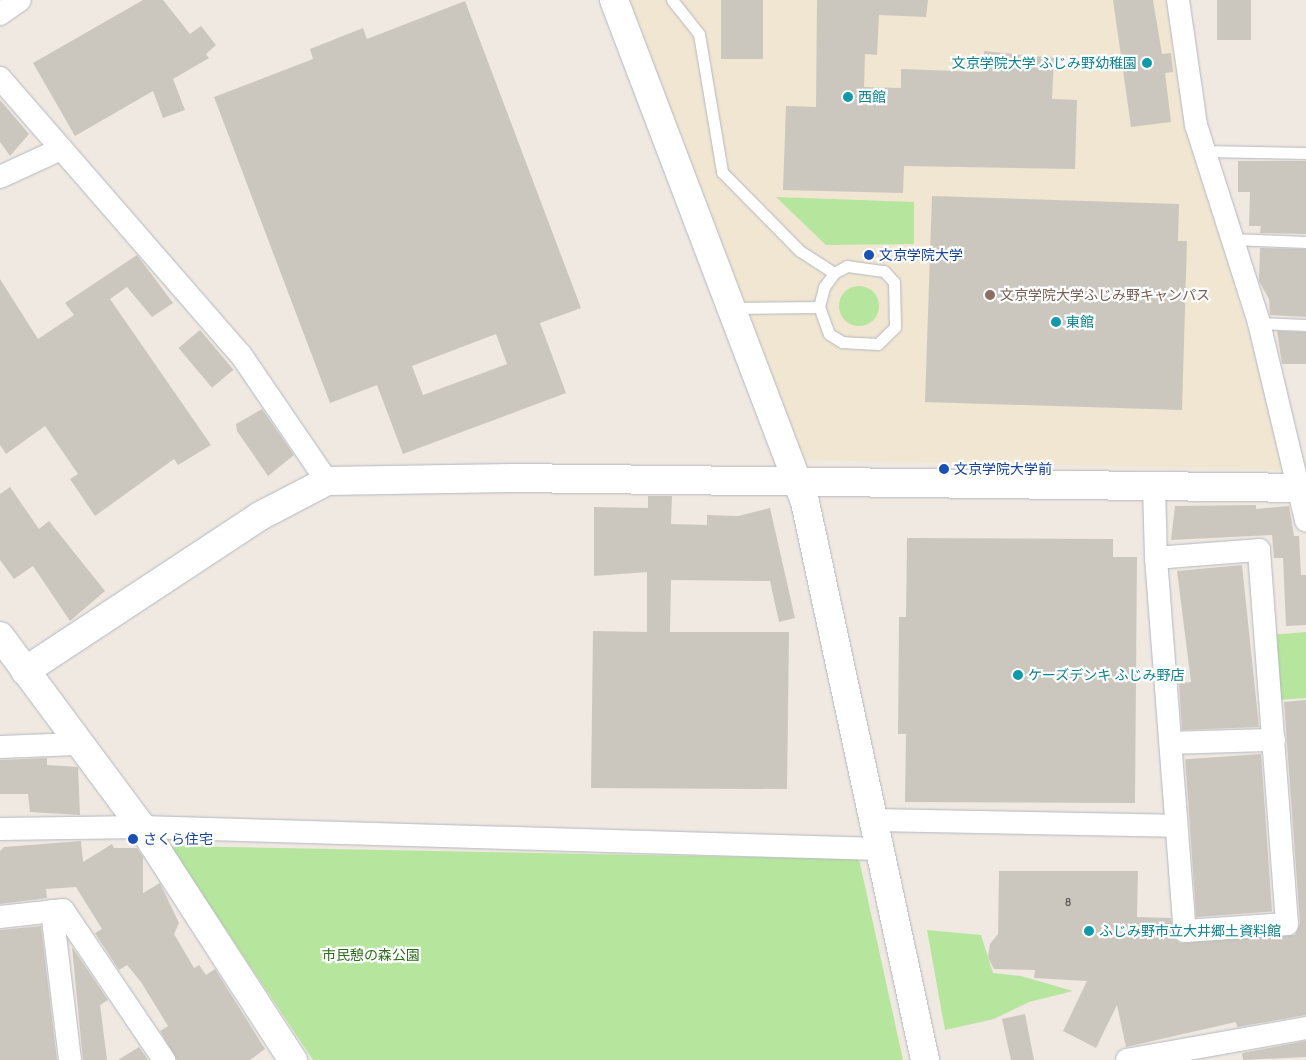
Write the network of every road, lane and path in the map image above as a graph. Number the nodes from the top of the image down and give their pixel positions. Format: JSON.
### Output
{"nodes":[{"id":1,"x":20,"y":0,"type":"edge"},
{"id":2,"x":614,"y":0,"type":"edge"},
{"id":3,"x":672,"y":0,"type":"edge"},
{"id":4,"x":1178,"y":0,"type":"edge"},
{"id":5,"x":0,"y":14,"type":"edge"},
{"id":6,"x":0,"y":78,"type":"edge"},
{"id":7,"x":61,"y":149,"type":"junction"},
{"id":8,"x":1204,"y":151,"type":"junction"},
{"id":9,"x":1306,"y":153,"type":"edge"},
{"id":10,"x":3,"y":170,"type":"edge"},
{"id":11,"x":1232,"y":239,"type":"junction"},
{"id":12,"x":1306,"y":242,"type":"edge"},
{"id":13,"x":834,"y":273,"type":"junction"},
{"id":14,"x":819,"y":307,"type":"junction"},
{"id":15,"x":729,"y":308,"type":"junction"},
{"id":16,"x":1259,"y":322,"type":"junction"},
{"id":17,"x":1306,"y":325,"type":"edge"},
{"id":18,"x":327,"y":481,"type":"junction"},
{"id":19,"x":797,"y":483,"type":"junction"},
{"id":20,"x":1154,"y":486,"type":"junction"},
{"id":21,"x":1303,"y":488,"type":"edge"},
{"id":22,"x":1306,"y":520,"type":"edge"},
{"id":23,"x":1156,"y":558,"type":"junction"},
{"id":24,"x":0,"y":636,"type":"edge"},
{"id":25,"x":25,"y":671,"type":"junction"},
{"id":26,"x":1274,"y":740,"type":"junction"},
{"id":27,"x":1171,"y":743,"type":"junction"},
{"id":28,"x":78,"y":744,"type":"junction"},
{"id":29,"x":0,"y":748,"type":"edge"},
{"id":30,"x":872,"y":820,"type":"junction"},
{"id":31,"x":1175,"y":826,"type":"junction"},
{"id":32,"x":142,"y":827,"type":"junction"},
{"id":33,"x":0,"y":829,"type":"edge"},
{"id":34,"x":879,"y":849,"type":"junction"},
{"id":35,"x":52,"y":911,"type":"junction"},
{"id":36,"x":0,"y":917,"type":"edge"},
{"id":37,"x":1306,"y":1028,"type":"edge"},
{"id":38,"x":284,"y":1056,"type":"edge"},
{"id":39,"x":70,"y":1060,"type":"edge"},
{"id":40,"x":164,"y":1060,"type":"edge"},
{"id":41,"x":925,"y":1060,"type":"edge"},
{"id":42,"x":1127,"y":1060,"type":"edge"}],
"edges":[{"from":1,"to":5,"type":"street"},
{"from":2,"to":15,"type":"street"},
{"from":3,"to":13,"type":"lane"},
{"from":4,"to":8,"type":"street"},
{"from":6,"to":7,"type":"street"},
{"from":7,"to":10,"type":"street"},
{"from":7,"to":18,"type":"street"},
{"from":8,"to":9,"type":"lane"},
{"from":8,"to":11,"type":"street"},
{"from":11,"to":12,"type":"lane"},
{"from":11,"to":16,"type":"street"},
{"from":13,"to":14,"type":"lane"},
{"from":13,"to":14,"type":"lane"},
{"from":14,"to":15,"type":"lane"},
{"from":15,"to":19,"type":"street"},
{"from":16,"to":17,"type":"lane"},
{"from":16,"to":21,"type":"street"},
{"from":18,"to":19,"type":"street"},
{"from":18,"to":25,"type":"street"},
{"from":19,"to":20,"type":"street"},
{"from":19,"to":30,"type":"street"},
{"from":20,"to":21,"type":"street"},
{"from":20,"to":23,"type":"street"},
{"from":21,"to":22,"type":"street"},
{"from":23,"to":26,"type":"street"},
{"from":23,"to":27,"type":"street"},
{"from":24,"to":25,"type":"street"},
{"from":25,"to":28,"type":"street"},
{"from":26,"to":27,"type":"street"},
{"from":26,"to":31,"type":"street"},
{"from":27,"to":31,"type":"street"},
{"from":28,"to":29,"type":"street"},
{"from":28,"to":32,"type":"street"},
{"from":30,"to":31,"type":"street"},
{"from":30,"to":34,"type":"street"},
{"from":32,"to":33,"type":"street"},
{"from":32,"to":34,"type":"street"},
{"from":32,"to":38,"type":"street"},
{"from":34,"to":41,"type":"street"},
{"from":35,"to":36,"type":"street"},
{"from":35,"to":39,"type":"street"},
{"from":35,"to":40,"type":"street"},
{"from":37,"to":42,"type":"street"}]}
